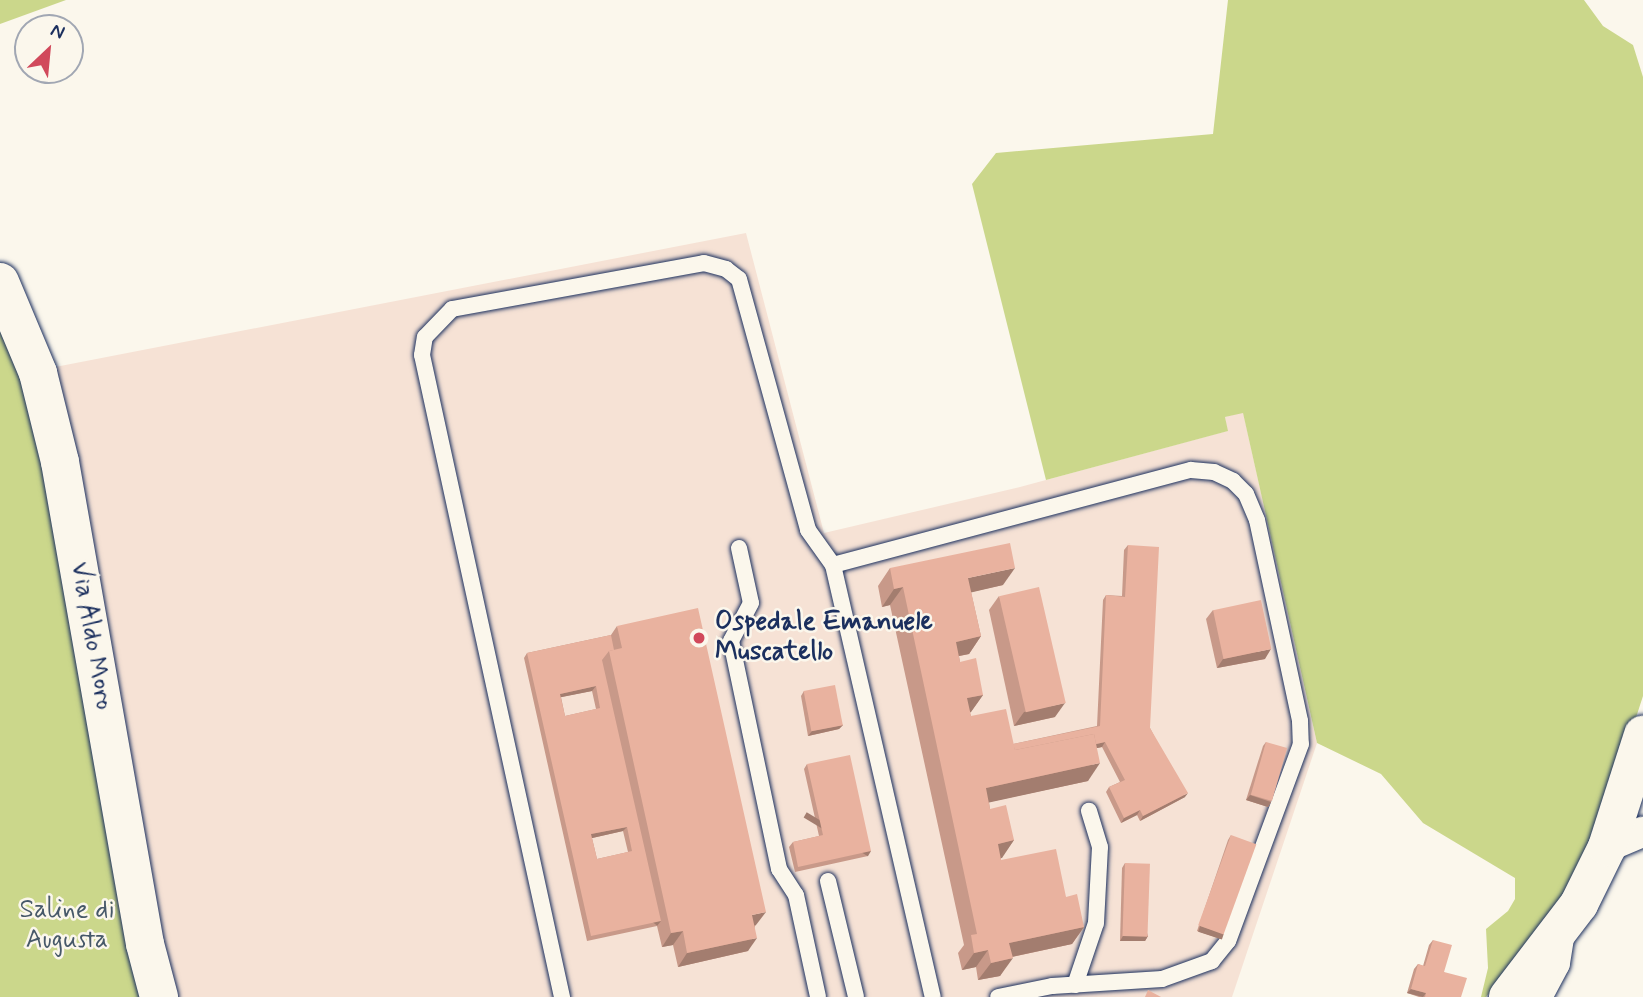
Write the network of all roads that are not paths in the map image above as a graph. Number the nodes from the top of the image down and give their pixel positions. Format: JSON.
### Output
{"nodes":[{"id":1,"x":0,"y":282,"type":"edge"},
{"id":2,"x":738,"y":548,"type":"dead end"},
{"id":3,"x":833,"y":565,"type":"junction"},
{"id":4,"x":1643,"y":735,"type":"edge"},
{"id":5,"x":1089,"y":811,"type":"dead end"},
{"id":6,"x":1643,"y":832,"type":"edge"},
{"id":7,"x":1606,"y":847,"type":"junction"},
{"id":8,"x":828,"y":881,"type":"dead end"},
{"id":9,"x":1561,"y":928,"type":"junction"},
{"id":10,"x":1075,"y":985,"type":"junction"},
{"id":11,"x":159,"y":997,"type":"edge"},
{"id":12,"x":562,"y":997,"type":"edge"},
{"id":13,"x":818,"y":997,"type":"edge"},
{"id":14,"x":856,"y":997,"type":"edge"},
{"id":15,"x":933,"y":997,"type":"edge"},
{"id":16,"x":998,"y":997,"type":"edge"},
{"id":17,"x":1508,"y":997,"type":"edge"},
{"id":18,"x":1537,"y":997,"type":"edge"}],
"edges":[{"from":1,"to":11,"type":"main road","name":"Via Aldo Moro"},
{"from":2,"to":13,"type":"lane"},
{"from":3,"to":10,"type":"lane"},
{"from":3,"to":12,"type":"lane"},
{"from":3,"to":15,"type":"lane"},
{"from":4,"to":7,"type":"main road"},
{"from":5,"to":10,"type":"lane"},
{"from":6,"to":7,"type":"street"},
{"from":7,"to":9,"type":"main road"},
{"from":8,"to":14,"type":"lane"},
{"from":9,"to":17,"type":"main road"},
{"from":9,"to":18,"type":"street"},
{"from":10,"to":16,"type":"lane"}]}
